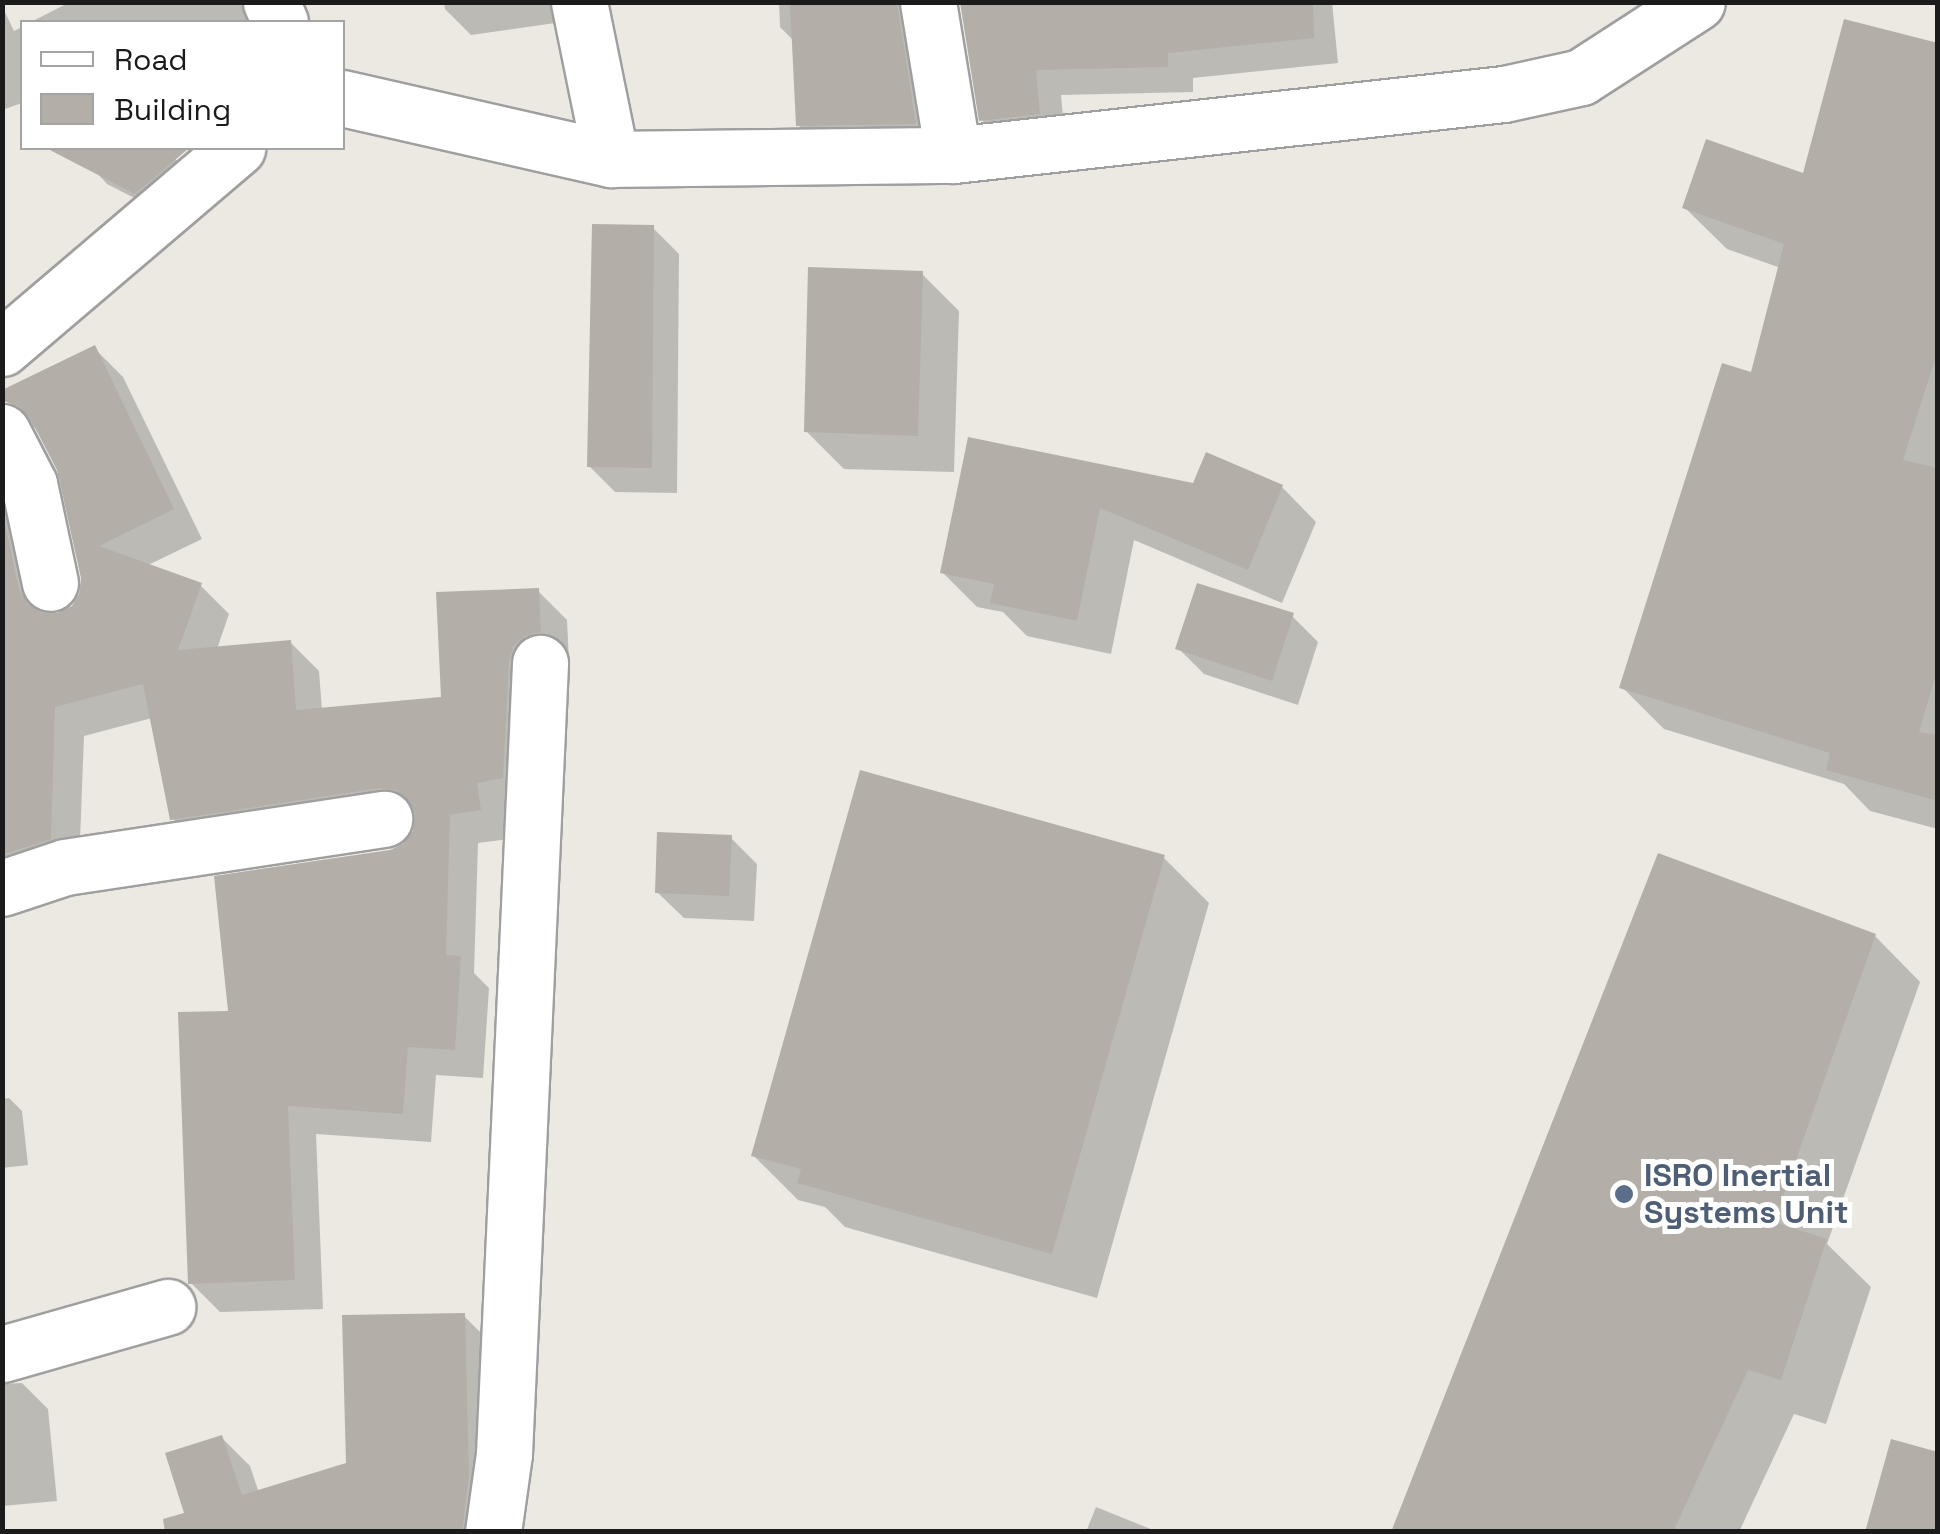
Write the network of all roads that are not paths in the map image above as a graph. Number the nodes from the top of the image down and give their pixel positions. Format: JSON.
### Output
{"nodes":[{"id":1,"x":578,"y":2,"type":"edge"},
{"id":2,"x":928,"y":2,"type":"edge"},
{"id":3,"x":1676,"y":9,"type":"edge"},
{"id":4,"x":345,"y":99,"type":"edge"},
{"id":5,"x":235,"y":150,"type":"edge"},
{"id":6,"x":954,"y":155,"type":"junction"},
{"id":7,"x":611,"y":159,"type":"junction"},
{"id":8,"x":2,"y":348,"type":"edge"},
{"id":9,"x":2,"y":432,"type":"edge"},
{"id":10,"x":50,"y":583,"type":"dead end"},
{"id":11,"x":540,"y":663,"type":"dead end"},
{"id":12,"x":384,"y":818,"type":"dead end"},
{"id":13,"x":2,"y":888,"type":"edge"},
{"id":14,"x":167,"y":1307,"type":"dead end"},
{"id":15,"x":2,"y":1354,"type":"edge"},
{"id":16,"x":492,"y":1532,"type":"edge"}],
"edges":[{"from":1,"to":7,"type":"street"},
{"from":2,"to":6,"type":"street"},
{"from":3,"to":6,"type":"street"},
{"from":4,"to":7,"type":"street"},
{"from":5,"to":8,"type":"street"},
{"from":6,"to":7,"type":"street"},
{"from":9,"to":10,"type":"street"},
{"from":11,"to":16,"type":"street"},
{"from":12,"to":13,"type":"street"},
{"from":14,"to":15,"type":"street"}]}
